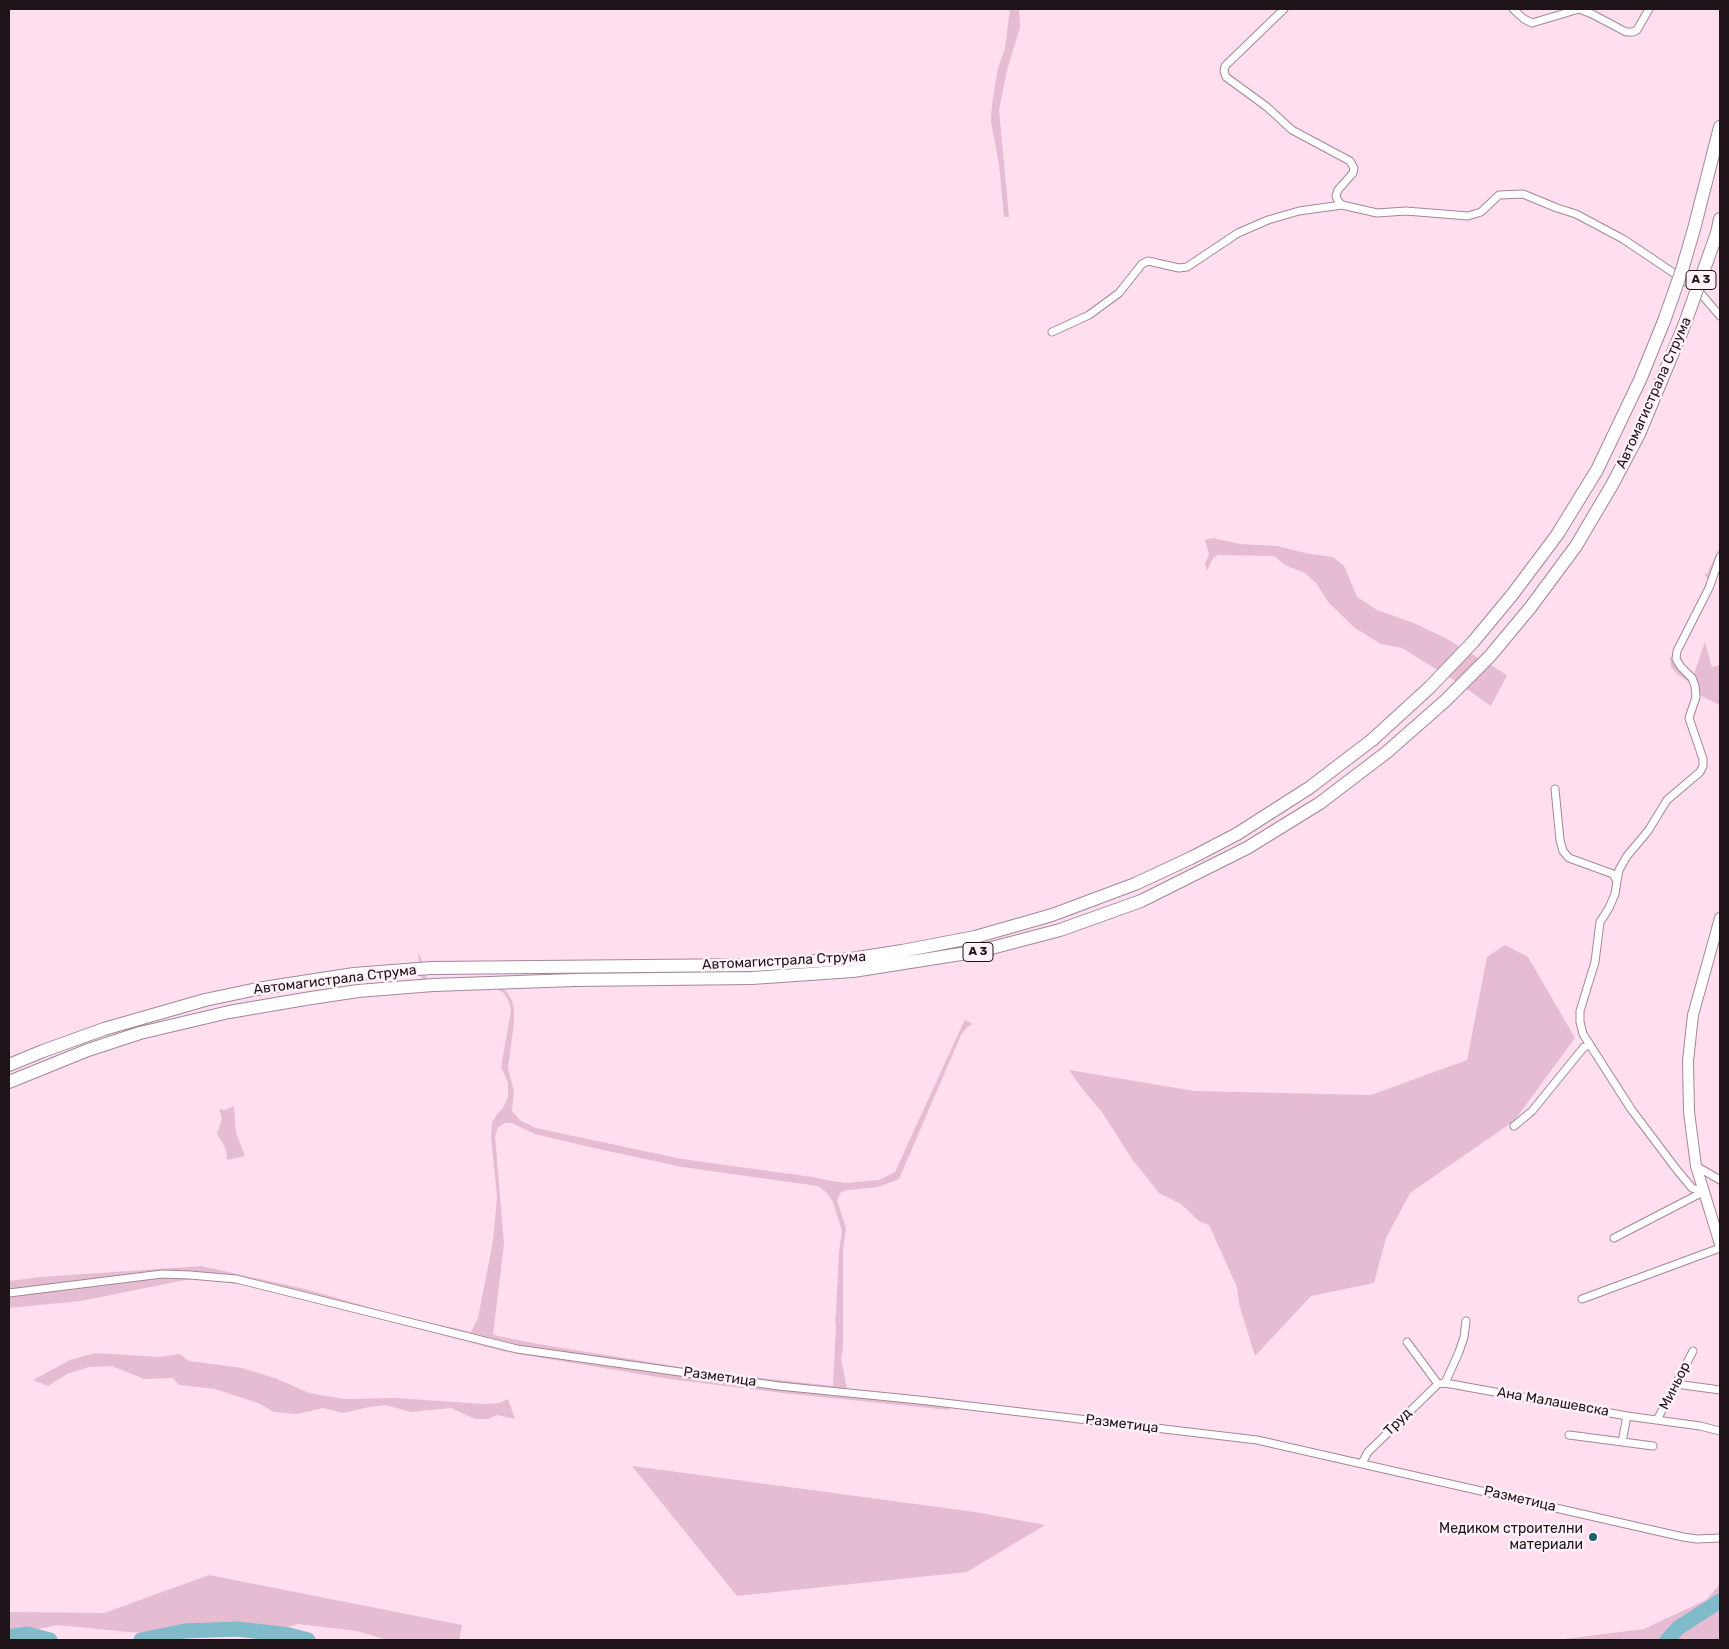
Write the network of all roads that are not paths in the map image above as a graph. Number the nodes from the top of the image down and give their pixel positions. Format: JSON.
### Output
{"nodes":[{"id":1,"x":1284,"y":9,"type":"edge"},
{"id":2,"x":1513,"y":9,"type":"edge"},
{"id":3,"x":1649,"y":9,"type":"edge"},
{"id":4,"x":1720,"y":127,"type":"edge"},
{"id":5,"x":1342,"y":205,"type":"junction"},
{"id":6,"x":1720,"y":219,"type":"edge"},
{"id":7,"x":1720,"y":316,"type":"edge"},
{"id":8,"x":1052,"y":332,"type":"dead end"},
{"id":9,"x":1720,"y":557,"type":"edge"},
{"id":10,"x":1555,"y":789,"type":"dead end"},
{"id":11,"x":1617,"y":881,"type":"junction"},
{"id":12,"x":1720,"y":918,"type":"edge"},
{"id":13,"x":1590,"y":1045,"type":"junction"},
{"id":14,"x":9,"y":1065,"type":"edge"},
{"id":15,"x":9,"y":1082,"type":"edge"},
{"id":16,"x":1514,"y":1126,"type":"dead end"},
{"id":17,"x":1696,"y":1166,"type":"junction"},
{"id":18,"x":1720,"y":1180,"type":"edge"},
{"id":19,"x":1703,"y":1192,"type":"junction"},
{"id":20,"x":1614,"y":1238,"type":"dead end"},
{"id":21,"x":1720,"y":1246,"type":"edge"},
{"id":22,"x":9,"y":1293,"type":"edge"},
{"id":23,"x":1582,"y":1299,"type":"dead end"},
{"id":24,"x":1466,"y":1321,"type":"dead end"},
{"id":25,"x":1407,"y":1342,"type":"dead end"},
{"id":26,"x":1693,"y":1351,"type":"dead end"},
{"id":27,"x":1442,"y":1383,"type":"junction"},
{"id":28,"x":1676,"y":1384,"type":"junction"},
{"id":29,"x":1720,"y":1390,"type":"edge"},
{"id":30,"x":1627,"y":1416,"type":"junction"},
{"id":31,"x":1657,"y":1420,"type":"junction"},
{"id":32,"x":1720,"y":1431,"type":"edge"},
{"id":33,"x":1569,"y":1435,"type":"dead end"},
{"id":34,"x":1622,"y":1442,"type":"junction"},
{"id":35,"x":1653,"y":1446,"type":"dead end"},
{"id":36,"x":1362,"y":1464,"type":"junction"},
{"id":37,"x":1720,"y":1538,"type":"edge"}],
"edges":[{"from":1,"to":5,"type":"street"},
{"from":2,"to":3,"type":"street"},
{"from":4,"to":14,"type":"highway","name":"Автомагистрала Струма","number":"A 3","bridge":true},
{"from":5,"to":7,"type":"street"},
{"from":5,"to":8,"type":"street"},
{"from":6,"to":15,"type":"highway","name":"Автомагистрала Струма","number":"A 3","bridge":true},
{"from":9,"to":11,"type":"street"},
{"from":10,"to":11,"type":"street"},
{"from":11,"to":13,"type":"street"},
{"from":12,"to":17,"type":"main road"},
{"from":13,"to":16,"type":"street"},
{"from":13,"to":19,"type":"street"},
{"from":17,"to":18,"type":"street"},
{"from":17,"to":19,"type":"main road"},
{"from":19,"to":20,"type":"street"},
{"from":19,"to":21,"type":"main road"},
{"from":21,"to":23,"type":"street"},
{"from":22,"to":36,"type":"street","name":"Разметица"},
{"from":24,"to":27,"type":"street","name":"Труд"},
{"from":25,"to":27,"type":"street"},
{"from":26,"to":28,"type":"street","name":"Миньор"},
{"from":27,"to":30,"type":"street","name":"Ана Малашевска"},
{"from":27,"to":36,"type":"street","name":"Труд"},
{"from":28,"to":29,"type":"street"},
{"from":28,"to":31,"type":"street","name":"Миньор"},
{"from":30,"to":31,"type":"street","name":"Ана Малашевска"},
{"from":30,"to":34,"type":"street"},
{"from":31,"to":32,"type":"street","name":"Ана Малашевска"},
{"from":33,"to":34,"type":"street"},
{"from":34,"to":35,"type":"street"},
{"from":36,"to":37,"type":"street","name":"Разметица"}]}
